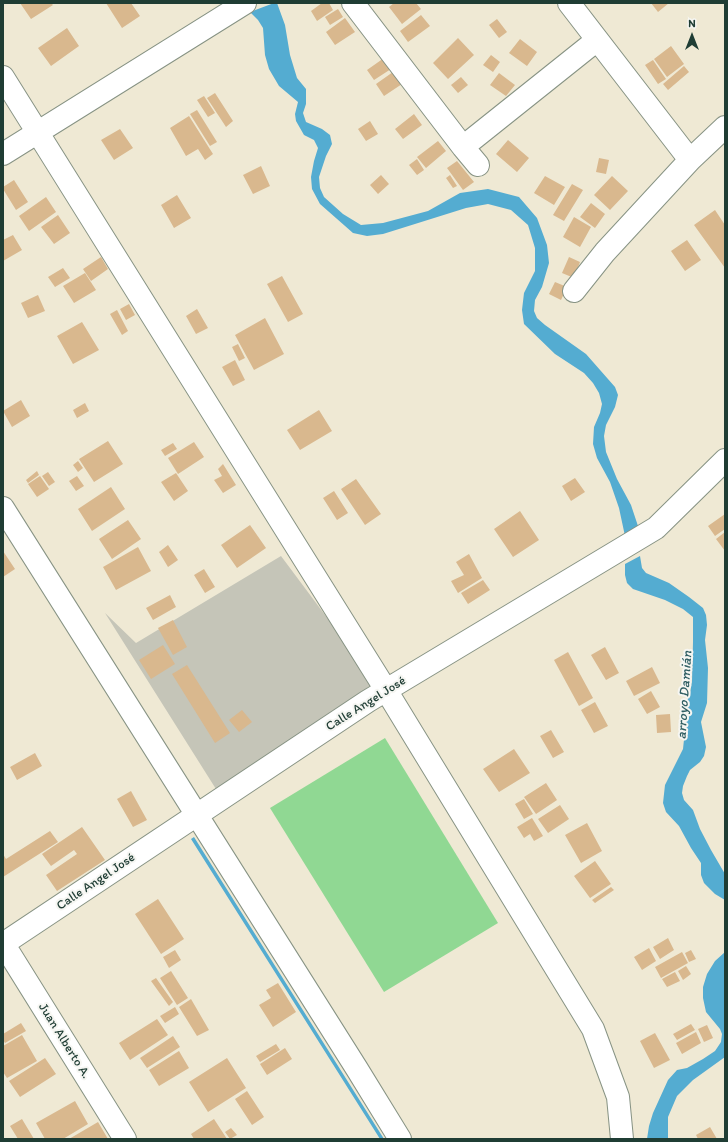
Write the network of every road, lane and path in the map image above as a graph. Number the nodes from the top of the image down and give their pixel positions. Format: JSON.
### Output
{"nodes":[{"id":1,"x":245,"y":3,"type":"edge"},
{"id":2,"x":353,"y":3,"type":"edge"},
{"id":3,"x":569,"y":3,"type":"edge"},
{"id":4,"x":597,"y":40,"type":"junction"},
{"id":5,"x":3,"y":77,"type":"edge"},
{"id":6,"x":725,"y":127,"type":"edge"},
{"id":7,"x":38,"y":132,"type":"junction"},
{"id":8,"x":463,"y":147,"type":"junction"},
{"id":9,"x":3,"y":154,"type":"edge"},
{"id":10,"x":690,"y":160,"type":"junction"},
{"id":11,"x":478,"y":165,"type":"dead end"},
{"id":12,"x":574,"y":291,"type":"dead end"},
{"id":13,"x":725,"y":460,"type":"edge"},
{"id":14,"x":3,"y":508,"type":"edge"},
{"id":15,"x":386,"y":690,"type":"junction"},
{"id":16,"x":197,"y":815,"type":"junction"},
{"id":17,"x":3,"y":943,"type":"edge"},
{"id":18,"x":125,"y":1139,"type":"edge"},
{"id":19,"x":400,"y":1139,"type":"edge"},
{"id":20,"x":622,"y":1139,"type":"edge"}],
"edges":[{"from":1,"to":7,"type":"street"},
{"from":2,"to":8,"type":"street"},
{"from":3,"to":4,"type":"street"},
{"from":4,"to":8,"type":"street"},
{"from":4,"to":10,"type":"street"},
{"from":5,"to":7,"type":"street"},
{"from":6,"to":10,"type":"street"},
{"from":7,"to":9,"type":"street"},
{"from":7,"to":15,"type":"street"},
{"from":8,"to":11,"type":"street"},
{"from":10,"to":12,"type":"street"},
{"from":13,"to":15,"type":"street","name":"Calle Angel José"},
{"from":14,"to":16,"type":"street"},
{"from":15,"to":16,"type":"street","name":"Calle Angel José"},
{"from":15,"to":20,"type":"street"},
{"from":16,"to":17,"type":"street","name":"Calle Angel José"},
{"from":16,"to":19,"type":"street"},
{"from":17,"to":18,"type":"street","name":"Juan Alberto A."}]}
